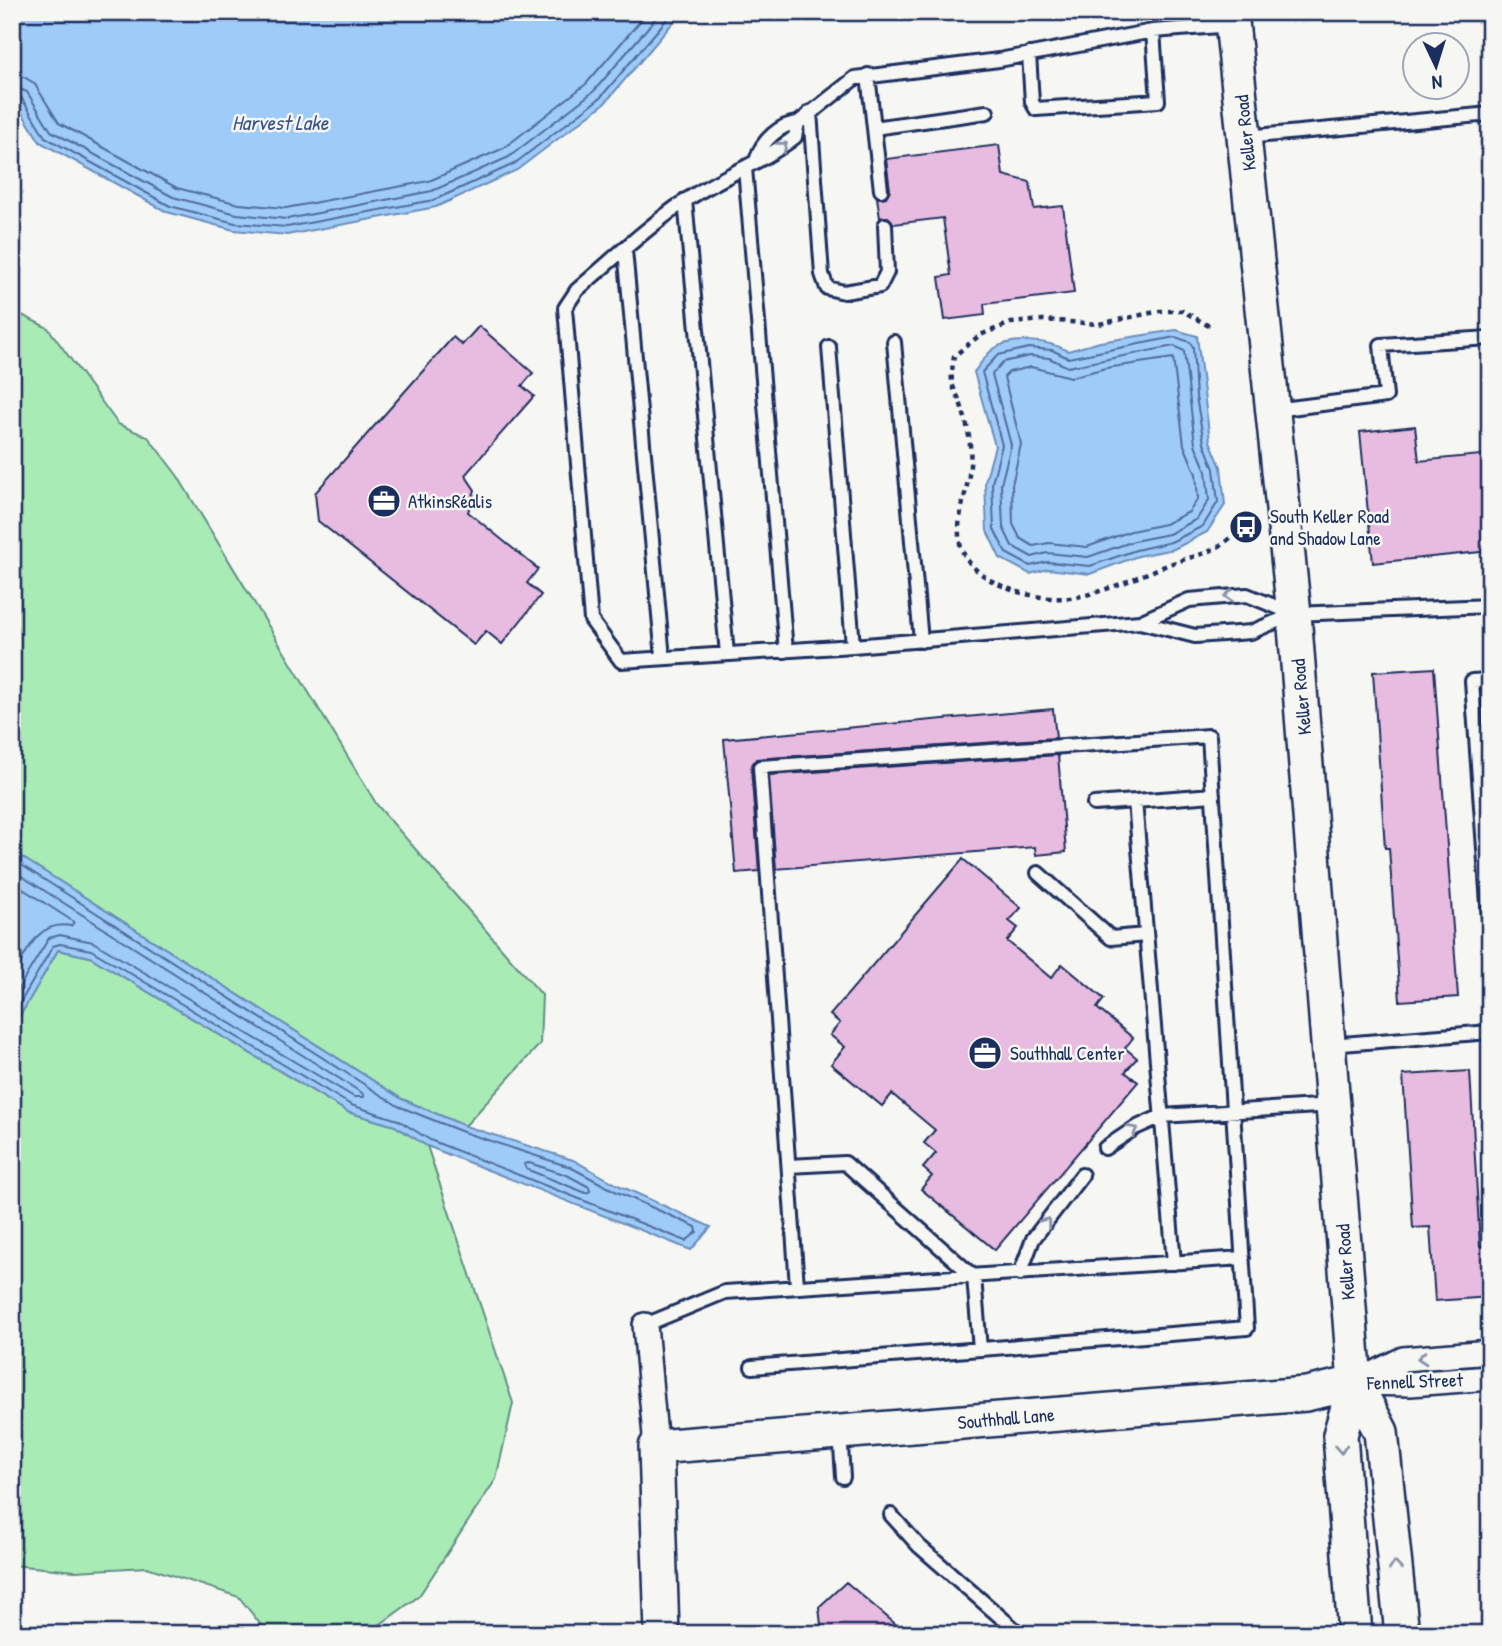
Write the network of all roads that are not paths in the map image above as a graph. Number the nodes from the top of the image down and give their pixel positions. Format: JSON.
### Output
{"nodes":[{"id":1,"x":1232,"y":19,"type":"edge"},
{"id":2,"x":1153,"y":32,"type":"junction"},
{"id":3,"x":1029,"y":54,"type":"junction"},
{"id":4,"x":868,"y":75,"type":"junction"},
{"id":5,"x":810,"y":112,"type":"junction"},
{"id":6,"x":987,"y":112,"type":"dead end"},
{"id":7,"x":1490,"y":114,"type":"edge"},
{"id":8,"x":874,"y":128,"type":"junction"},
{"id":9,"x":1246,"y":137,"type":"junction"},
{"id":10,"x":745,"y":168,"type":"junction"},
{"id":11,"x":881,"y":190,"type":"dead end"},
{"id":12,"x":685,"y":200,"type":"junction"},
{"id":13,"x":885,"y":225,"type":"dead end"},
{"id":14,"x":625,"y":250,"type":"junction"},
{"id":15,"x":1490,"y":338,"type":"edge"},
{"id":16,"x":894,"y":342,"type":"dead end"},
{"id":17,"x":829,"y":347,"type":"dead end"},
{"id":18,"x":1272,"y":410,"type":"junction"},
{"id":19,"x":1490,"y":606,"type":"edge"},
{"id":20,"x":1294,"y":614,"type":"junction"},
{"id":21,"x":1140,"y":622,"type":"junction"},
{"id":22,"x":921,"y":641,"type":"junction"},
{"id":23,"x":853,"y":646,"type":"junction"},
{"id":24,"x":786,"y":651,"type":"junction"},
{"id":25,"x":727,"y":654,"type":"junction"},
{"id":26,"x":663,"y":658,"type":"junction"},
{"id":27,"x":1490,"y":680,"type":"edge"},
{"id":28,"x":1213,"y":795,"type":"junction"},
{"id":29,"x":1135,"y":801,"type":"junction"},
{"id":30,"x":1094,"y":804,"type":"dead end"},
{"id":31,"x":1038,"y":873,"type":"dead end"},
{"id":32,"x":1490,"y":932,"type":"edge"},
{"id":33,"x":1146,"y":935,"type":"junction"},
{"id":34,"x":1490,"y":1032,"type":"edge"},
{"id":35,"x":1329,"y":1045,"type":"junction"},
{"id":36,"x":1334,"y":1105,"type":"junction"},
{"id":37,"x":1232,"y":1113,"type":"junction"},
{"id":38,"x":1162,"y":1116,"type":"junction"},
{"id":39,"x":1105,"y":1147,"type":"dead end"},
{"id":40,"x":789,"y":1166,"type":"junction"},
{"id":41,"x":1082,"y":1175,"type":"dead end"},
{"id":42,"x":1242,"y":1258,"type":"junction"},
{"id":43,"x":1174,"y":1263,"type":"junction"},
{"id":44,"x":1020,"y":1274,"type":"junction"},
{"id":45,"x":974,"y":1277,"type":"junction"},
{"id":46,"x":797,"y":1286,"type":"junction"},
{"id":47,"x":645,"y":1325,"type":"joint"},
{"id":48,"x":980,"y":1349,"type":"junction"},
{"id":49,"x":1490,"y":1352,"type":"edge"},
{"id":50,"x":752,"y":1367,"type":"dead end"},
{"id":51,"x":1490,"y":1378,"type":"edge"},
{"id":52,"x":1355,"y":1383,"type":"junction"},
{"id":53,"x":840,"y":1431,"type":"junction"},
{"id":54,"x":656,"y":1447,"type":"junction"},
{"id":55,"x":844,"y":1477,"type":"dead end"},
{"id":56,"x":891,"y":1515,"type":"dead end"},
{"id":57,"x":662,"y":1634,"type":"edge"},
{"id":58,"x":1020,"y":1634,"type":"edge"},
{"id":59,"x":1355,"y":1634,"type":"edge"},
{"id":60,"x":1402,"y":1634,"type":"edge"}],
"edges":[{"from":1,"to":2,"type":"lane"},
{"from":1,"to":9,"type":"street","name":"Keller Road"},
{"from":2,"to":3,"type":"lane"},
{"from":2,"to":3,"type":"lane"},
{"from":3,"to":4,"type":"lane"},
{"from":4,"to":5,"type":"lane"},
{"from":4,"to":8,"type":"lane"},
{"from":5,"to":10,"type":"lane"},
{"from":5,"to":13,"type":"lane"},
{"from":6,"to":8,"type":"lane"},
{"from":7,"to":9,"type":"lane"},
{"from":8,"to":11,"type":"lane"},
{"from":9,"to":18,"type":"street","name":"Keller Road"},
{"from":10,"to":12,"type":"lane"},
{"from":10,"to":24,"type":"lane"},
{"from":12,"to":14,"type":"lane"},
{"from":12,"to":25,"type":"lane"},
{"from":14,"to":26,"type":"lane"},
{"from":14,"to":26,"type":"lane"},
{"from":15,"to":18,"type":"lane"},
{"from":16,"to":22,"type":"lane"},
{"from":17,"to":23,"type":"lane"},
{"from":18,"to":20,"type":"street","name":"Keller Road"},
{"from":19,"to":20,"type":"lane"},
{"from":20,"to":21,"type":"lane"},
{"from":20,"to":21,"type":"lane","one_way":true},
{"from":20,"to":35,"type":"street","name":"Keller Road"},
{"from":21,"to":22,"type":"lane"},
{"from":22,"to":23,"type":"lane"},
{"from":23,"to":24,"type":"lane"},
{"from":24,"to":25,"type":"lane"},
{"from":25,"to":26,"type":"lane"},
{"from":27,"to":32,"type":"lane"},
{"from":28,"to":29,"type":"lane"},
{"from":28,"to":37,"type":"lane"},
{"from":28,"to":40,"type":"lane"},
{"from":29,"to":30,"type":"lane"},
{"from":29,"to":33,"type":"lane"},
{"from":31,"to":33,"type":"lane"},
{"from":33,"to":38,"type":"lane"},
{"from":34,"to":35,"type":"lane"},
{"from":35,"to":36,"type":"street","name":"Keller Road"},
{"from":36,"to":37,"type":"lane"},
{"from":36,"to":52,"type":"street","name":"Keller Road"},
{"from":37,"to":38,"type":"lane"},
{"from":37,"to":42,"type":"lane"},
{"from":39,"to":38,"type":"lane","one_way":true},
{"from":38,"to":43,"type":"lane"},
{"from":40,"to":45,"type":"lane"},
{"from":40,"to":46,"type":"lane"},
{"from":44,"to":41,"type":"lane","one_way":true},
{"from":42,"to":43,"type":"lane"},
{"from":42,"to":48,"type":"lane"},
{"from":43,"to":44,"type":"lane"},
{"from":44,"to":45,"type":"lane"},
{"from":45,"to":46,"type":"lane"},
{"from":45,"to":48,"type":"lane"},
{"from":46,"to":47,"type":"lane"},
{"from":47,"to":54,"type":"street"},
{"from":48,"to":50,"type":"lane"},
{"from":49,"to":52,"type":"street","name":"Fennell Street","one_way":true},
{"from":51,"to":52,"type":"street","name":"Fennell Street"},
{"from":52,"to":53,"type":"street","name":"Southhall Lane"},
{"from":52,"to":59,"type":"street","name":"Keller Road","one_way":true},
{"from":60,"to":52,"type":"street","name":"Keller Road","one_way":true},
{"from":53,"to":54,"type":"street","name":"Southhall Lane"},
{"from":53,"to":55,"type":"lane"},
{"from":54,"to":57,"type":"street"},
{"from":56,"to":58,"type":"lane"}]}
